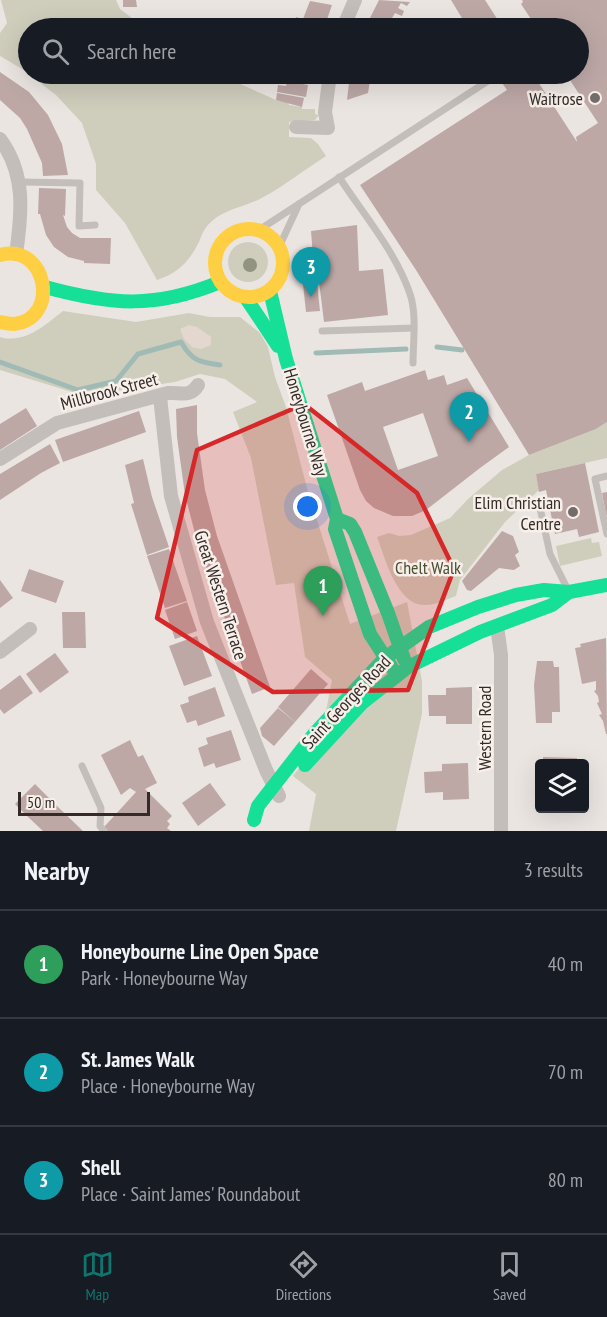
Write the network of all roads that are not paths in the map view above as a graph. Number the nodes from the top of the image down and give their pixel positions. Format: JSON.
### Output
{"nodes":[{"id":1,"x":356,"y":0,"type":"edge"},
{"id":2,"x":348,"y":18,"type":"edge"},
{"id":3,"x":329,"y":84,"type":"edge"},
{"id":4,"x":483,"y":84,"type":"edge"},
{"id":5,"x":296,"y":127,"type":"dead end"},
{"id":6,"x":0,"y":140,"type":"edge"},
{"id":7,"x":339,"y":177,"type":"junction"},
{"id":8,"x":20,"y":182,"type":"junction"},
{"id":9,"x":300,"y":201,"type":"junction"},
{"id":10,"x":95,"y":225,"type":"dead end"},
{"id":11,"x":259,"y":230,"type":"junction"},
{"id":12,"x":280,"y":245,"type":"junction"},
{"id":13,"x":16,"y":254,"type":"junction"},
{"id":14,"x":0,"y":255,"type":"edge"},
{"id":15,"x":216,"y":255,"type":"junction"},
{"id":16,"x":220,"y":282,"type":"junction"},
{"id":17,"x":45,"y":287,"type":"junction"},
{"id":18,"x":270,"y":291,"type":"junction"},
{"id":19,"x":192,"y":294,"type":"junction"},
{"id":20,"x":246,"y":298,"type":"junction"},
{"id":21,"x":0,"y":322,"type":"edge"},
{"id":22,"x":414,"y":328,"type":"junction"},
{"id":23,"x":322,"y":331,"type":"dead end"},
{"id":24,"x":286,"y":359,"type":"junction"},
{"id":25,"x":413,"y":363,"type":"dead end"},
{"id":26,"x":198,"y":385,"type":"dead end"},
{"id":27,"x":160,"y":397,"type":"junction"},
{"id":28,"x":0,"y":459,"type":"edge"},
{"id":29,"x":607,"y":476,"type":"edge"},
{"id":30,"x":539,"y":503,"type":"dead end"},
{"id":31,"x":337,"y":519,"type":"junction"},
{"id":32,"x":607,"y":534,"type":"edge"},
{"id":33,"x":607,"y":585,"type":"edge"},
{"id":34,"x":569,"y":592,"type":"junction"},
{"id":35,"x":497,"y":626,"type":"junction"},
{"id":36,"x":30,"y":629,"type":"dead end"},
{"id":37,"x":399,"y":647,"type":"junction"},
{"id":38,"x":0,"y":652,"type":"edge"},
{"id":39,"x":385,"y":658,"type":"junction"},
{"id":40,"x":402,"y":671,"type":"junction"},
{"id":41,"x":82,"y":766,"type":"dead end"},
{"id":42,"x":276,"y":791,"type":"junction"},
{"id":43,"x":249,"y":825,"type":"edge"},
{"id":44,"x":104,"y":831,"type":"edge"},
{"id":45,"x":501,"y":831,"type":"edge"}],
"edges":[{"from":1,"to":2,"type":"street"},
{"from":3,"to":5,"type":"street"},
{"from":4,"to":7,"type":"lane"},
{"from":6,"to":8,"type":"street"},
{"from":7,"to":9,"type":"lane"},
{"from":7,"to":22,"type":"lane"},
{"from":8,"to":10,"type":"lane"},
{"from":8,"to":13,"type":"street"},
{"from":9,"to":11,"type":"lane"},
{"from":9,"to":12,"type":"lane"},
{"from":11,"to":12,"type":"street"},
{"from":11,"to":15,"type":"street"},
{"from":12,"to":18,"type":"street"},
{"from":13,"to":14,"type":"street"},
{"from":13,"to":17,"type":"street"},
{"from":15,"to":16,"type":"street"},
{"from":15,"to":19,"type":"street"},
{"from":16,"to":19,"type":"street"},
{"from":16,"to":20,"type":"street"},
{"from":17,"to":19,"type":"street"},
{"from":17,"to":21,"type":"street"},
{"from":18,"to":20,"type":"street"},
{"from":18,"to":24,"type":"street","name":"Honeybourne Way"},
{"from":20,"to":24,"type":"street","name":"Honeybourne Way"},
{"from":22,"to":23,"type":"lane"},
{"from":22,"to":25,"type":"lane"},
{"from":24,"to":31,"type":"street","name":"Honeybourne Way"},
{"from":26,"to":27,"type":"street","name":"Millbrook Street"},
{"from":27,"to":28,"type":"street","name":"Millbrook Street"},
{"from":27,"to":42,"type":"street","name":"Great Western Terrace"},
{"from":29,"to":32,"type":"lane"},
{"from":30,"to":34,"type":"lane"},
{"from":31,"to":37,"type":"street","name":"Honeybourne Way"},
{"from":31,"to":39,"type":"street","name":"Honeybourne Way"},
{"from":33,"to":34,"type":"street","name":"Saint Georges Road"},
{"from":34,"to":35,"type":"street","name":"Saint Georges Road"},
{"from":34,"to":37,"type":"street","name":"Saint Georges Road"},
{"from":35,"to":40,"type":"street","name":"Saint Georges Road"},
{"from":35,"to":45,"type":"street","name":"Western Road"},
{"from":36,"to":38,"type":"street"},
{"from":37,"to":39,"type":"street","name":"Saint Georges Road"},
{"from":37,"to":40,"type":"street","name":"Honeybourne Way"},
{"from":39,"to":40,"type":"street","name":"Honeybourne Way"},
{"from":39,"to":42,"type":"street","name":"Saint Georges Road"},
{"from":40,"to":42,"type":"street","name":"Saint Georges Road"},
{"from":41,"to":44,"type":"lane"},
{"from":42,"to":43,"type":"street","name":"Saint Georges Road"}]}
